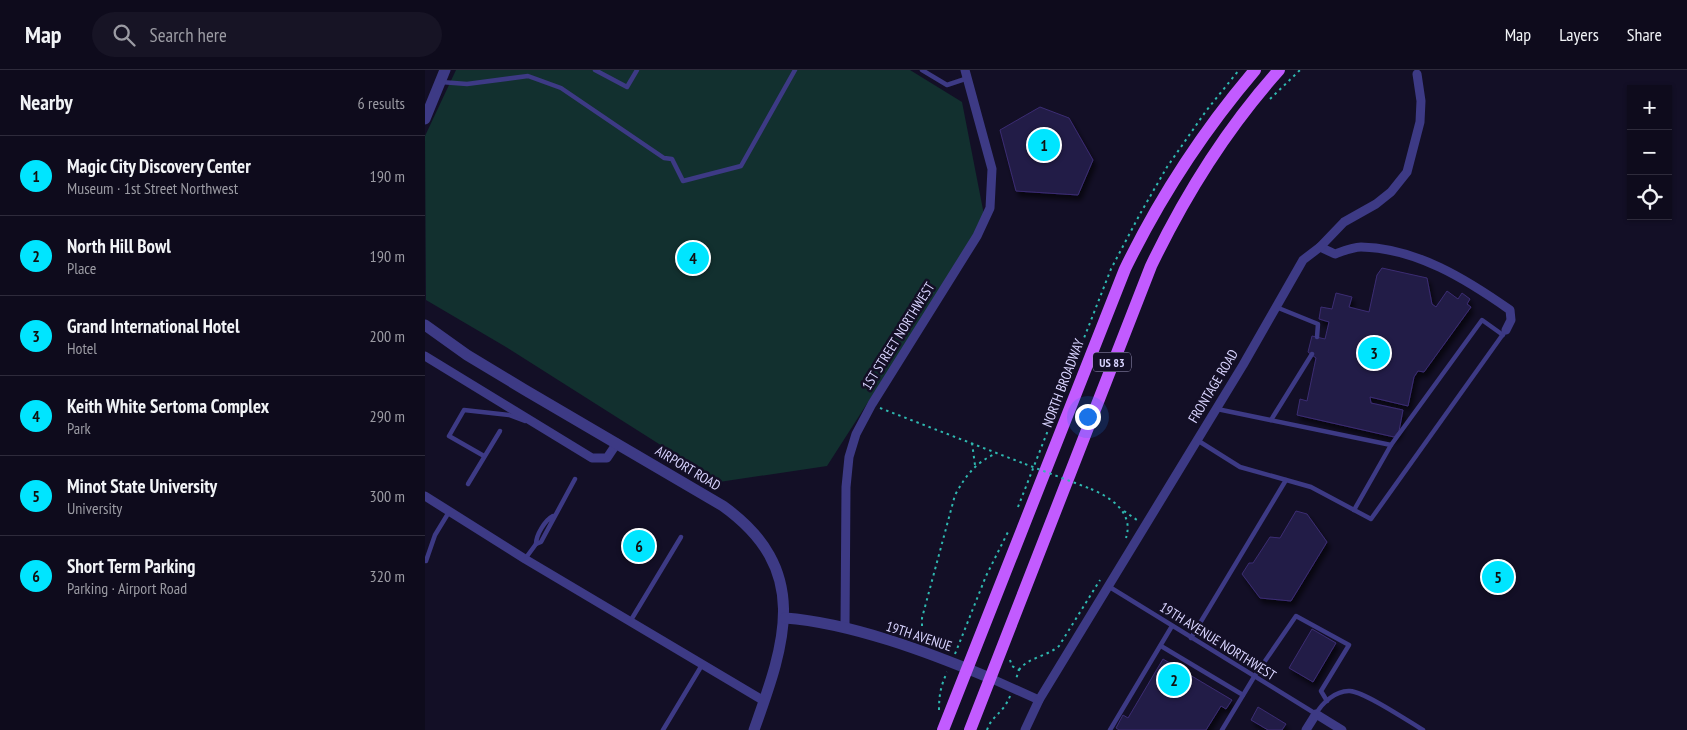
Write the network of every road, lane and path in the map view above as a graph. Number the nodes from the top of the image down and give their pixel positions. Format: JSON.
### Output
{"nodes":[{"id":1,"x":445,"y":70,"type":"edge"},
{"id":2,"x":595,"y":70,"type":"edge"},
{"id":3,"x":637,"y":70,"type":"edge"},
{"id":4,"x":795,"y":70,"type":"edge"},
{"id":5,"x":922,"y":70,"type":"edge"},
{"id":6,"x":1255,"y":70,"type":"edge"},
{"id":7,"x":1279,"y":70,"type":"edge"},
{"id":8,"x":1300,"y":70,"type":"edge"},
{"id":9,"x":966,"y":74,"type":"edge"},
{"id":10,"x":1417,"y":74,"type":"dead end"},
{"id":11,"x":440,"y":82,"type":"junction"},
{"id":12,"x":1269,"y":100,"type":"dead end"},
{"id":13,"x":425,"y":119,"type":"edge"},
{"id":14,"x":1321,"y":247,"type":"junction"},
{"id":15,"x":1276,"y":307,"type":"junction"},
{"id":16,"x":425,"y":325,"type":"edge"},
{"id":17,"x":1504,"y":332,"type":"junction"},
{"id":18,"x":1317,"y":337,"type":"dead end"},
{"id":19,"x":1312,"y":354,"type":"dead end"},
{"id":20,"x":425,"y":356,"type":"edge"},
{"id":21,"x":872,"y":404,"type":"junction"},
{"id":22,"x":1216,"y":409,"type":"junction"},
{"id":23,"x":1271,"y":420,"type":"junction"},
{"id":24,"x":500,"y":431,"type":"dead end"},
{"id":25,"x":549,"y":431,"type":"junction"},
{"id":26,"x":1197,"y":440,"type":"junction"},
{"id":27,"x":617,"y":443,"type":"junction"},
{"id":28,"x":972,"y":443,"type":"junction"},
{"id":29,"x":1391,"y":444,"type":"junction"},
{"id":30,"x":997,"y":453,"type":"junction"},
{"id":31,"x":484,"y":456,"type":"junction"},
{"id":32,"x":975,"y":465,"type":"junction"},
{"id":33,"x":1079,"y":478,"type":"dead end"},
{"id":34,"x":575,"y":479,"type":"dead end"},
{"id":35,"x":1286,"y":480,"type":"junction"},
{"id":36,"x":468,"y":484,"type":"dead end"},
{"id":37,"x":1075,"y":487,"type":"dead end"},
{"id":38,"x":425,"y":496,"type":"edge"},
{"id":39,"x":1354,"y":510,"type":"junction"},
{"id":40,"x":450,"y":511,"type":"junction"},
{"id":41,"x":1125,"y":511,"type":"junction"},
{"id":42,"x":1145,"y":525,"type":"junction"},
{"id":43,"x":681,"y":537,"type":"dead end"},
{"id":44,"x":1122,"y":545,"type":"dead end"},
{"id":45,"x":525,"y":560,"type":"junction"},
{"id":46,"x":426,"y":562,"type":"dead end"},
{"id":47,"x":1101,"y":579,"type":"dead end"},
{"id":48,"x":1108,"y":586,"type":"junction"},
{"id":49,"x":785,"y":618,"type":"junction"},
{"id":50,"x":631,"y":620,"type":"junction"},
{"id":51,"x":1172,"y":626,"type":"junction"},
{"id":52,"x":845,"y":627,"type":"junction"},
{"id":53,"x":1191,"y":638,"type":"junction"},
{"id":54,"x":924,"y":645,"type":"dead end"},
{"id":55,"x":1161,"y":646,"type":"junction"},
{"id":56,"x":957,"y":649,"type":"dead end"},
{"id":57,"x":951,"y":650,"type":"dead end"},
{"id":58,"x":1009,"y":660,"type":"dead end"},
{"id":59,"x":703,"y":664,"type":"junction"},
{"id":60,"x":969,"y":669,"type":"junction"},
{"id":61,"x":1019,"y":670,"type":"junction"},
{"id":62,"x":1254,"y":677,"type":"junction"},
{"id":63,"x":990,"y":678,"type":"junction"},
{"id":64,"x":1012,"y":689,"type":"junction"},
{"id":65,"x":1243,"y":695,"type":"junction"},
{"id":66,"x":1039,"y":700,"type":"junction"},
{"id":67,"x":764,"y":701,"type":"junction"},
{"id":68,"x":1327,"y":701,"type":"junction"},
{"id":69,"x":1316,"y":714,"type":"junction"},
{"id":70,"x":663,"y":730,"type":"edge"},
{"id":71,"x":754,"y":730,"type":"edge"},
{"id":72,"x":943,"y":730,"type":"edge"},
{"id":73,"x":970,"y":730,"type":"edge"},
{"id":74,"x":987,"y":730,"type":"edge"},
{"id":75,"x":1025,"y":730,"type":"edge"},
{"id":76,"x":1110,"y":730,"type":"edge"},
{"id":77,"x":1222,"y":730,"type":"edge"},
{"id":78,"x":1306,"y":730,"type":"edge"},
{"id":79,"x":1342,"y":730,"type":"edge"},
{"id":80,"x":1423,"y":730,"type":"edge"}],
"edges":[{"from":1,"to":11,"type":"street"},
{"from":2,"to":3,"type":"lane"},
{"from":4,"to":11,"type":"lane"},
{"from":5,"to":9,"type":"lane"},
{"from":6,"to":60,"type":"main road","name":"NORTH BROADWAY","number":"US 83"},
{"from":7,"to":63,"type":"main road","number":"US 83"},
{"from":8,"to":12,"type":"path"},
{"from":9,"to":21,"type":"street","name":"1ST STREET NORTHWEST"},
{"from":10,"to":14,"type":"street","name":"FRONTAGE ROAD"},
{"from":11,"to":13,"type":"street"},
{"from":14,"to":15,"type":"street","name":"FRONTAGE ROAD"},
{"from":14,"to":17,"type":"street"},
{"from":15,"to":18,"type":"lane"},
{"from":15,"to":22,"type":"street","name":"FRONTAGE ROAD"},
{"from":16,"to":27,"type":"street","name":"AIRPORT ROAD"},
{"from":17,"to":29,"type":"lane"},
{"from":17,"to":39,"type":"lane"},
{"from":19,"to":23,"type":"lane"},
{"from":20,"to":25,"type":"street"},
{"from":21,"to":28,"type":"path"},
{"from":21,"to":52,"type":"street","name":"1ST STREET NORTHWEST"},
{"from":22,"to":23,"type":"lane"},
{"from":22,"to":26,"type":"street","name":"FRONTAGE ROAD"},
{"from":23,"to":29,"type":"lane"},
{"from":24,"to":31,"type":"lane"},
{"from":25,"to":27,"type":"street"},
{"from":25,"to":31,"type":"lane"},
{"from":26,"to":35,"type":"lane"},
{"from":26,"to":42,"type":"street","name":"FRONTAGE ROAD"},
{"from":27,"to":49,"type":"street","name":"AIRPORT ROAD"},
{"from":28,"to":30,"type":"path"},
{"from":28,"to":32,"type":"path"},
{"from":29,"to":39,"type":"lane"},
{"from":30,"to":32,"type":"path"},
{"from":30,"to":41,"type":"path","bridge":true},
{"from":31,"to":36,"type":"lane"},
{"from":32,"to":54,"type":"path"},
{"from":33,"to":37,"type":"path"},
{"from":34,"to":45,"type":"lane"},
{"from":35,"to":39,"type":"lane"},
{"from":35,"to":53,"type":"lane"},
{"from":38,"to":40,"type":"street"},
{"from":40,"to":45,"type":"street"},
{"from":40,"to":46,"type":"lane"},
{"from":41,"to":42,"type":"path"},
{"from":41,"to":44,"type":"path"},
{"from":42,"to":48,"type":"street","name":"FRONTAGE ROAD"},
{"from":43,"to":50,"type":"lane"},
{"from":45,"to":50,"type":"street"},
{"from":47,"to":61,"type":"path"},
{"from":48,"to":51,"type":"lane","name":"19TH AVENUE NORTHWEST"},
{"from":48,"to":66,"type":"street","name":"FRONTAGE ROAD"},
{"from":49,"to":52,"type":"street","name":"19TH AVENUE"},
{"from":49,"to":67,"type":"street","name":"AIRPORT ROAD"},
{"from":50,"to":59,"type":"street"},
{"from":51,"to":53,"type":"lane","name":"19TH AVENUE NORTHWEST"},
{"from":51,"to":55,"type":"lane"},
{"from":52,"to":60,"type":"street","name":"19TH AVENUE"},
{"from":53,"to":62,"type":"lane","name":"19TH AVENUE NORTHWEST"},
{"from":55,"to":65,"type":"lane"},
{"from":55,"to":76,"type":"lane"},
{"from":56,"to":57,"type":"path"},
{"from":58,"to":61,"type":"path"},
{"from":59,"to":67,"type":"street"},
{"from":59,"to":70,"type":"lane"},
{"from":60,"to":63,"type":"street","name":"19TH AVENUE"},
{"from":60,"to":72,"type":"main road","name":"NORTH BROADWAY","number":"US 83"},
{"from":61,"to":64,"type":"path"},
{"from":62,"to":65,"type":"lane"},
{"from":62,"to":68,"type":"lane"},
{"from":62,"to":69,"type":"lane","name":"19TH AVENUE NORTHWEST"},
{"from":63,"to":64,"type":"street","name":"19TH AVENUE"},
{"from":63,"to":73,"type":"main road","number":"US 83"},
{"from":64,"to":66,"type":"street","name":"19TH AVENUE"},
{"from":64,"to":74,"type":"path"},
{"from":65,"to":77,"type":"lane"},
{"from":66,"to":75,"type":"street","name":"FRONTAGE ROAD"},
{"from":67,"to":71,"type":"street","name":"AIRPORT ROAD"},
{"from":68,"to":69,"type":"lane"},
{"from":68,"to":80,"type":"lane"},
{"from":69,"to":78,"type":"street"},
{"from":69,"to":79,"type":"street"}]}
